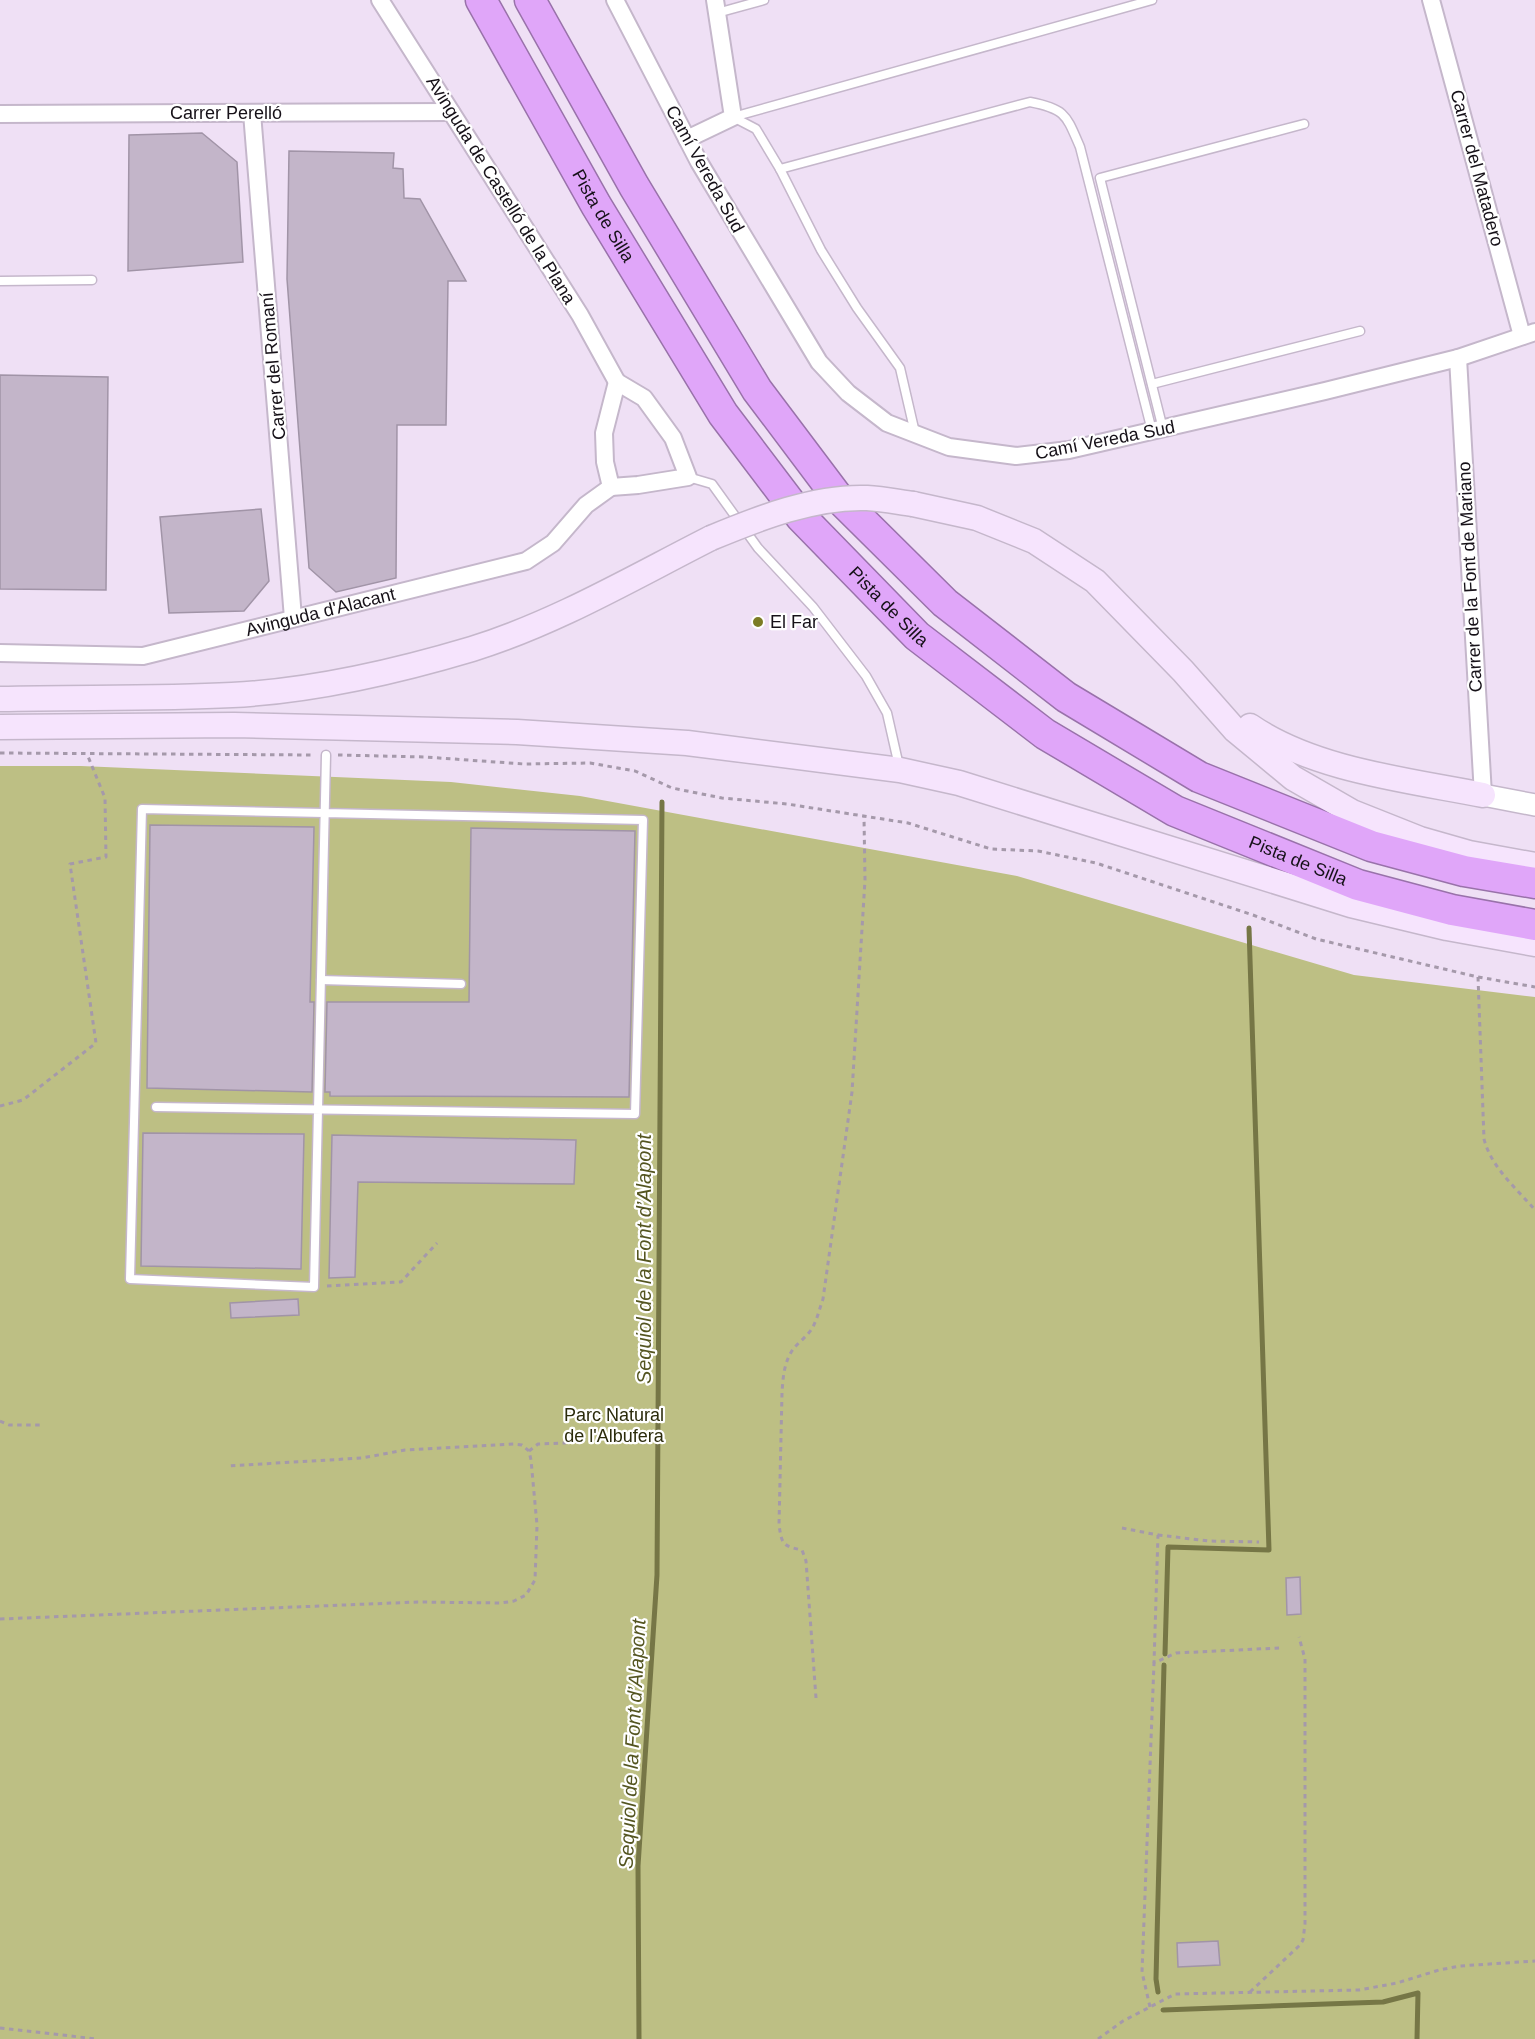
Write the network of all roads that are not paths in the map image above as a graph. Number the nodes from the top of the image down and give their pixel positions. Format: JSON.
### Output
{"nodes":[{"id":1,"x":380,"y":0,"type":"edge"},
{"id":2,"x":481,"y":0,"type":"edge"},
{"id":3,"x":530,"y":0,"type":"edge"},
{"id":4,"x":615,"y":0,"type":"edge"},
{"id":5,"x":764,"y":0,"type":"edge"},
{"id":6,"x":1152,"y":0,"type":"edge"},
{"id":7,"x":1431,"y":0,"type":"edge"},
{"id":8,"x":716,"y":6,"type":"edge"},
{"id":9,"x":451,"y":112,"type":"junction"},
{"id":10,"x":252,"y":113,"type":"junction"},
{"id":11,"x":0,"y":114,"type":"edge"},
{"id":12,"x":734,"y":117,"type":"junction"},
{"id":13,"x":1304,"y":124,"type":"dead end"},
{"id":14,"x":687,"y":139,"type":"junction"},
{"id":15,"x":780,"y":169,"type":"junction"},
{"id":16,"x":92,"y":280,"type":"dead end"},
{"id":17,"x":0,"y":281,"type":"edge"},
{"id":18,"x":1360,"y":331,"type":"dead end"},
{"id":19,"x":1529,"y":334,"type":"edge"},
{"id":20,"x":1458,"y":358,"type":"junction"},
{"id":21,"x":617,"y":382,"type":"junction"},
{"id":22,"x":1152,"y":384,"type":"junction"},
{"id":23,"x":1157,"y":430,"type":"junction"},
{"id":24,"x":915,"y":434,"type":"junction"},
{"id":25,"x":688,"y":477,"type":"junction"},
{"id":26,"x":611,"y":487,"type":"junction"},
{"id":27,"x":293,"y":618,"type":"junction"},
{"id":28,"x":0,"y":653,"type":"edge"},
{"id":29,"x":1183,"y":671,"type":"junction"},
{"id":30,"x":0,"y":699,"type":"edge"},
{"id":31,"x":0,"y":727,"type":"edge"},
{"id":32,"x":326,"y":755,"type":"road end"},
{"id":33,"x":900,"y":770,"type":"junction"},
{"id":34,"x":1483,"y":795,"type":"junction"},
{"id":35,"x":1535,"y":805,"type":"edge"},
{"id":36,"x":325,"y":813,"type":"junction"},
{"id":37,"x":1535,"y":865,"type":"edge"},
{"id":38,"x":1535,"y":884,"type":"edge"},
{"id":39,"x":1535,"y":925,"type":"edge"},
{"id":40,"x":1535,"y":944,"type":"edge"},
{"id":41,"x":321,"y":980,"type":"junction"},
{"id":42,"x":461,"y":984,"type":"dead end"},
{"id":43,"x":156,"y":1107,"type":"dead end"},
{"id":44,"x":318,"y":1109,"type":"junction"}],
"edges":[{"from":1,"to":9,"type":"street","name":"Avinguda de Castelló de la Plana"},
{"from":2,"to":39,"type":"highway","name":"Pista de Silla"},
{"from":3,"to":38,"type":"highway"},
{"from":4,"to":14,"type":"street","name":"Camí Vereda Sud"},
{"from":5,"to":8,"type":"lane"},
{"from":6,"to":12,"type":"lane"},
{"from":7,"to":19,"type":"street","name":"Carrer del Matadero"},
{"from":8,"to":12,"type":"street"},
{"from":9,"to":10,"type":"street","name":"Carrer Perelló"},
{"from":9,"to":21,"type":"street","name":"Avinguda de Castelló de la Plana"},
{"from":10,"to":11,"type":"street","name":"Carrer Perelló"},
{"from":10,"to":27,"type":"street","name":"Carrer del Romaní"},
{"from":12,"to":14,"type":"street"},
{"from":12,"to":15,"type":"lane"},
{"from":13,"to":22,"type":"lane"},
{"from":14,"to":24,"type":"street","name":"Camí Vereda Sud"},
{"from":15,"to":23,"type":"lane"},
{"from":15,"to":24,"type":"lane"},
{"from":16,"to":17,"type":"lane"},
{"from":18,"to":22,"type":"lane"},
{"from":19,"to":20,"type":"street","name":"Camí Vereda Sud"},
{"from":20,"to":23,"type":"street","name":"Camí Vereda Sud"},
{"from":20,"to":34,"type":"street","name":"Carrer de la Font de Mariano"},
{"from":21,"to":25,"type":"street"},
{"from":21,"to":26,"type":"street"},
{"from":22,"to":23,"type":"lane"},
{"from":23,"to":24,"type":"street","name":"Camí Vereda Sud"},
{"from":25,"to":26,"type":"street"},
{"from":25,"to":33,"type":"lane"},
{"from":26,"to":27,"type":"street","name":"Avinguda d'Alacant"},
{"from":27,"to":28,"type":"street","name":"Avinguda d'Alacant"},
{"from":29,"to":30,"type":"main road","bridge":true},
{"from":29,"to":34,"type":"main road"},
{"from":29,"to":37,"type":"main road"},
{"from":31,"to":33,"type":"main road"},
{"from":32,"to":36,"type":"lane"},
{"from":33,"to":40,"type":"main road"},
{"from":34,"to":35,"type":"street"},
{"from":36,"to":41,"type":"lane"},
{"from":36,"to":44,"type":"lane"},
{"from":36,"to":44,"type":"lane"},
{"from":41,"to":42,"type":"lane"},
{"from":41,"to":44,"type":"lane"},
{"from":43,"to":44,"type":"lane"}]}
